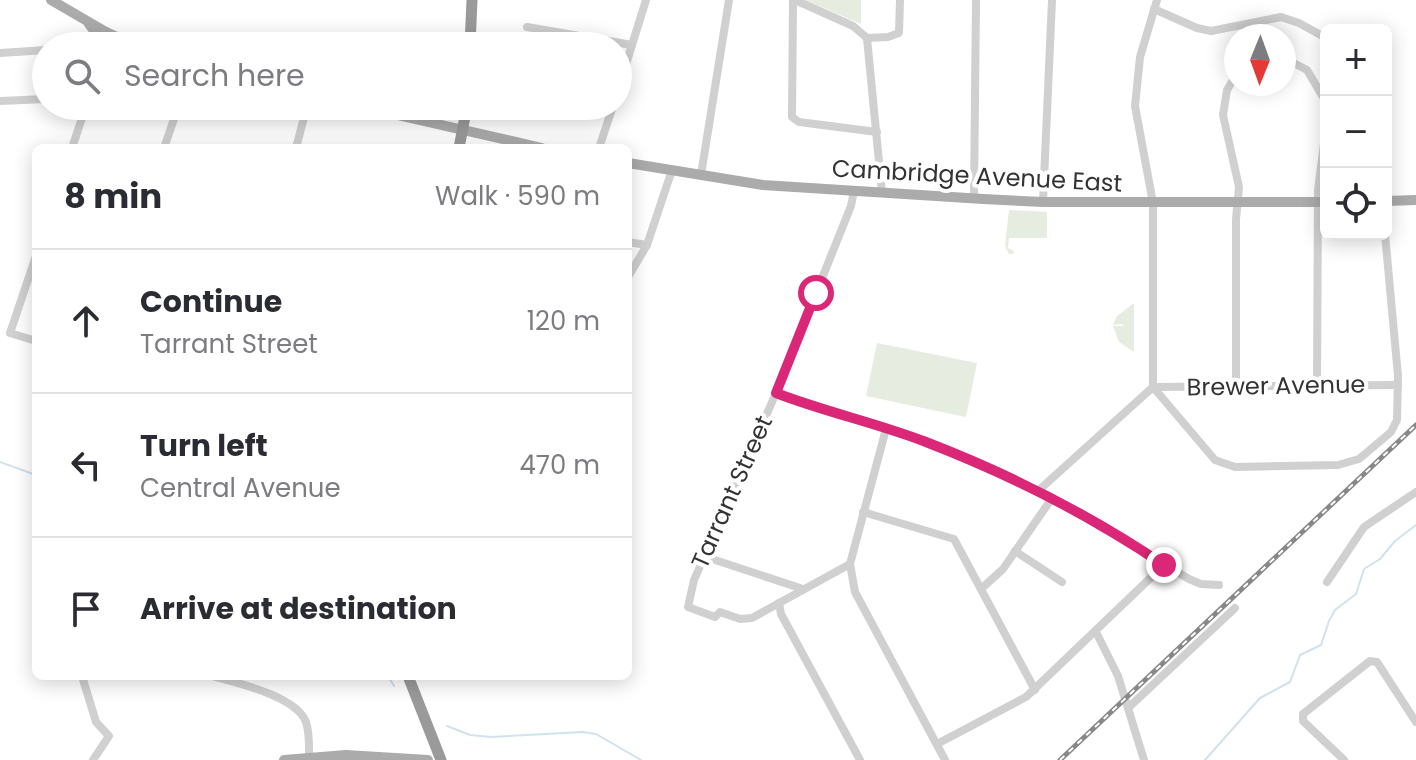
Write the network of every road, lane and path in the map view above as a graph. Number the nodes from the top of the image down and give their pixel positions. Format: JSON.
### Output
{"nodes":[{"id":1,"x":51,"y":0,"type":"edge"},
{"id":2,"x":472,"y":0,"type":"edge"},
{"id":3,"x":646,"y":0,"type":"edge"},
{"id":4,"x":729,"y":0,"type":"edge"},
{"id":5,"x":794,"y":0,"type":"edge"},
{"id":6,"x":900,"y":0,"type":"edge"},
{"id":7,"x":976,"y":0,"type":"edge"},
{"id":8,"x":1052,"y":0,"type":"edge"},
{"id":9,"x":1156,"y":5,"type":"edge"},
{"id":10,"x":88,"y":22,"type":"junction"},
{"id":11,"x":527,"y":27,"type":"dead end"},
{"id":12,"x":95,"y":32,"type":"edge"},
{"id":13,"x":106,"y":32,"type":"edge"},
{"id":14,"x":471,"y":32,"type":"edge"},
{"id":15,"x":556,"y":32,"type":"edge"},
{"id":16,"x":1320,"y":35,"type":"edge"},
{"id":17,"x":867,"y":38,"type":"junction"},
{"id":18,"x":632,"y":45,"type":"edge"},
{"id":19,"x":32,"y":51,"type":"edge"},
{"id":20,"x":0,"y":53,"type":"edge"},
{"id":21,"x":1296,"y":64,"type":"edge"},
{"id":22,"x":1226,"y":96,"type":"edge"},
{"id":23,"x":1325,"y":96,"type":"edge"},
{"id":24,"x":32,"y":100,"type":"edge"},
{"id":25,"x":0,"y":101,"type":"edge"},
{"id":26,"x":81,"y":120,"type":"edge"},
{"id":27,"x":174,"y":120,"type":"edge"},
{"id":28,"x":303,"y":120,"type":"edge"},
{"id":29,"x":417,"y":120,"type":"edge"},
{"id":30,"x":465,"y":120,"type":"edge"},
{"id":31,"x":608,"y":120,"type":"edge"},
{"id":32,"x":463,"y":131,"type":"junction"},
{"id":33,"x":877,"y":132,"type":"junction"},
{"id":34,"x":73,"y":144,"type":"edge"},
{"id":35,"x":165,"y":144,"type":"edge"},
{"id":36,"x":297,"y":144,"type":"edge"},
{"id":37,"x":460,"y":144,"type":"edge"},
{"id":38,"x":523,"y":144,"type":"edge"},
{"id":39,"x":600,"y":144,"type":"edge"},
{"id":40,"x":632,"y":164,"type":"edge"},
{"id":41,"x":672,"y":170,"type":"junction"},
{"id":42,"x":701,"y":175,"type":"junction"},
{"id":43,"x":854,"y":191,"type":"junction"},
{"id":44,"x":882,"y":193,"type":"junction"},
{"id":45,"x":974,"y":198,"type":"junction"},
{"id":46,"x":1416,"y":200,"type":"edge"},
{"id":47,"x":1392,"y":201,"type":"edge"},
{"id":48,"x":1043,"y":202,"type":"junction"},
{"id":49,"x":1320,"y":202,"type":"edge"},
{"id":50,"x":1153,"y":203,"type":"junction"},
{"id":51,"x":1238,"y":204,"type":"junction"},
{"id":52,"x":1321,"y":240,"type":"edge"},
{"id":53,"x":1386,"y":240,"type":"edge"},
{"id":54,"x":632,"y":243,"type":"edge"},
{"id":55,"x":647,"y":245,"type":"junction"},
{"id":56,"x":32,"y":268,"type":"edge"},
{"id":57,"x":632,"y":270,"type":"edge"},
{"id":58,"x":32,"y":340,"type":"edge"},
{"id":59,"x":1317,"y":385,"type":"junction"},
{"id":60,"x":1398,"y":385,"type":"junction"},
{"id":61,"x":1236,"y":386,"type":"junction"},
{"id":62,"x":1153,"y":387,"type":"junction"},
{"id":63,"x":776,"y":393,"type":"junction"},
{"id":64,"x":886,"y":429,"type":"junction"},
{"id":65,"x":1038,"y":491,"type":"junction"},
{"id":66,"x":1416,"y":492,"type":"edge"},
{"id":67,"x":1052,"y":498,"type":"junction"},
{"id":68,"x":863,"y":512,"type":"junction"},
{"id":69,"x":1015,"y":551,"type":"junction"},
{"id":70,"x":703,"y":556,"type":"junction"},
{"id":71,"x":850,"y":564,"type":"junction"},
{"id":72,"x":1164,"y":565,"type":"junction"},
{"id":73,"x":1062,"y":582,"type":"dead end"},
{"id":74,"x":1327,"y":582,"type":"dead end"},
{"id":75,"x":1219,"y":585,"type":"dead end"},
{"id":76,"x":803,"y":589,"type":"junction"},
{"id":77,"x":981,"y":589,"type":"junction"},
{"id":78,"x":779,"y":603,"type":"junction"},
{"id":79,"x":1235,"y":608,"type":"dead end"},
{"id":80,"x":1096,"y":632,"type":"junction"},
{"id":81,"x":83,"y":680,"type":"edge"},
{"id":82,"x":224,"y":680,"type":"edge"},
{"id":83,"x":409,"y":680,"type":"edge"},
{"id":84,"x":1035,"y":690,"type":"junction"},
{"id":85,"x":1128,"y":708,"type":"junction"},
{"id":86,"x":1416,"y":722,"type":"edge"},
{"id":87,"x":937,"y":744,"type":"junction"},
{"id":88,"x":309,"y":759,"type":"edge"},
{"id":89,"x":93,"y":760,"type":"edge"},
{"id":90,"x":284,"y":760,"type":"edge"},
{"id":91,"x":428,"y":760,"type":"edge"},
{"id":92,"x":441,"y":760,"type":"edge"},
{"id":93,"x":860,"y":760,"type":"edge"},
{"id":94,"x":945,"y":760,"type":"edge"},
{"id":95,"x":1144,"y":760,"type":"edge"},
{"id":96,"x":1344,"y":760,"type":"edge"}],
"edges":[{"from":1,"to":10,"type":"main road"},
{"from":2,"to":14,"type":"highway"},
{"from":3,"to":18,"type":"street"},
{"from":4,"to":42,"type":"street"},
{"from":5,"to":17,"type":"street"},
{"from":5,"to":33,"type":"street"},
{"from":6,"to":17,"type":"street"},
{"from":7,"to":45,"type":"street"},
{"from":8,"to":48,"type":"street"},
{"from":9,"to":16,"type":"street"},
{"from":9,"to":50,"type":"street"},
{"from":10,"to":12,"type":"main road"},
{"from":10,"to":13,"type":"main road"},
{"from":11,"to":15,"type":"street"},
{"from":17,"to":33,"type":"street"},
{"from":19,"to":20,"type":"street"},
{"from":21,"to":23,"type":"street"},
{"from":22,"to":51,"type":"street"},
{"from":24,"to":25,"type":"street"},
{"from":26,"to":34,"type":"street"},
{"from":27,"to":35,"type":"street"},
{"from":28,"to":36,"type":"street"},
{"from":29,"to":32,"type":"main road"},
{"from":30,"to":32,"type":"highway"},
{"from":31,"to":39,"type":"street"},
{"from":32,"to":37,"type":"highway"},
{"from":32,"to":38,"type":"main road"},
{"from":33,"to":44,"type":"street"},
{"from":40,"to":41,"type":"main road","name":"Cambridge Avenue East"},
{"from":41,"to":42,"type":"main road","name":"Cambridge Avenue East"},
{"from":41,"to":55,"type":"street"},
{"from":42,"to":43,"type":"main road","name":"Cambridge Avenue East"},
{"from":43,"to":44,"type":"main road","name":"Cambridge Avenue East"},
{"from":43,"to":63,"type":"street","name":"Tarrant Street"},
{"from":44,"to":45,"type":"main road","name":"Cambridge Avenue East"},
{"from":45,"to":48,"type":"main road","name":"Cambridge Avenue East"},
{"from":46,"to":47,"type":"main road"},
{"from":48,"to":50,"type":"main road","name":"Cambridge Avenue East"},
{"from":49,"to":51,"type":"main road","name":"Cambridge Avenue East"},
{"from":50,"to":51,"type":"main road","name":"Cambridge Avenue East"},
{"from":50,"to":62,"type":"street"},
{"from":51,"to":61,"type":"street"},
{"from":52,"to":59,"type":"street"},
{"from":53,"to":60,"type":"street"},
{"from":54,"to":55,"type":"street"},
{"from":55,"to":57,"type":"street"},
{"from":56,"to":58,"type":"street"},
{"from":59,"to":60,"type":"street","name":"Brewer Avenue"},
{"from":59,"to":61,"type":"street","name":"Brewer Avenue"},
{"from":60,"to":62,"type":"street"},
{"from":61,"to":62,"type":"street","name":"Brewer Avenue"},
{"from":62,"to":65,"type":"street"},
{"from":63,"to":64,"type":"street"},
{"from":63,"to":70,"type":"street","name":"Tarrant Street"},
{"from":64,"to":65,"type":"street"},
{"from":64,"to":68,"type":"street"},
{"from":65,"to":67,"type":"street"},
{"from":66,"to":74,"type":"street"},
{"from":67,"to":69,"type":"street"},
{"from":67,"to":72,"type":"street"},
{"from":68,"to":71,"type":"street"},
{"from":68,"to":77,"type":"street"},
{"from":69,"to":73,"type":"street"},
{"from":69,"to":77,"type":"street"},
{"from":70,"to":76,"type":"street"},
{"from":70,"to":78,"type":"street","name":"Tarrant Street"},
{"from":71,"to":76,"type":"street"},
{"from":71,"to":87,"type":"street"},
{"from":72,"to":75,"type":"street"},
{"from":72,"to":80,"type":"street"},
{"from":76,"to":78,"type":"street"},
{"from":77,"to":84,"type":"street"},
{"from":78,"to":93,"type":"street"},
{"from":79,"to":85,"type":"street"},
{"from":80,"to":84,"type":"street"},
{"from":80,"to":85,"type":"street"},
{"from":81,"to":89,"type":"street"},
{"from":82,"to":88,"type":"street"},
{"from":83,"to":92,"type":"highway"},
{"from":84,"to":87,"type":"street"},
{"from":85,"to":95,"type":"street"},
{"from":86,"to":96,"type":"street"},
{"from":87,"to":94,"type":"street"},
{"from":88,"to":90,"type":"main road"},
{"from":88,"to":91,"type":"main road"}]}
